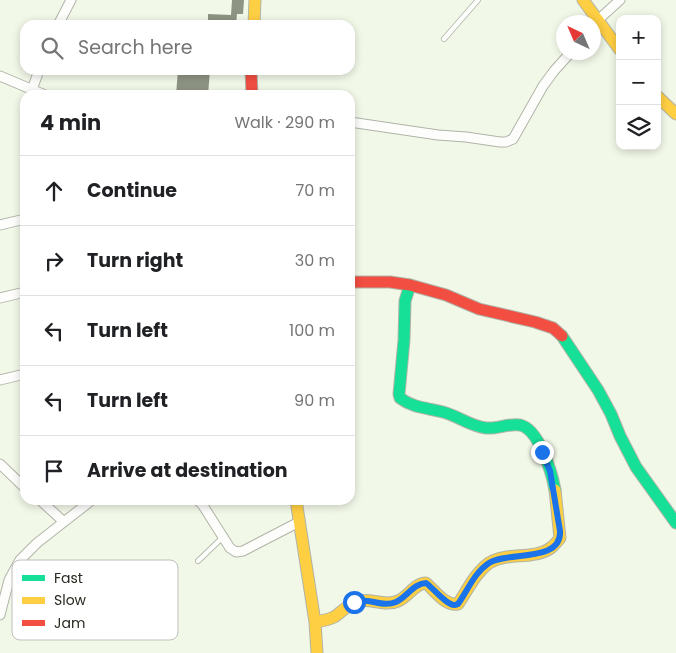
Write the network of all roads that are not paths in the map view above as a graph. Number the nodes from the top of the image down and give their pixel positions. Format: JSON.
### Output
{"nodes":[{"id":1,"x":71,"y":0,"type":"edge"},
{"id":2,"x":255,"y":0,"type":"edge"},
{"id":3,"x":478,"y":0,"type":"edge"},
{"id":4,"x":583,"y":0,"type":"edge"},
{"id":5,"x":620,"y":0,"type":"edge"},
{"id":6,"x":591,"y":15,"type":"edge"},
{"id":7,"x":61,"y":20,"type":"edge"},
{"id":8,"x":254,"y":20,"type":"edge"},
{"id":9,"x":601,"y":21,"type":"edge"},
{"id":10,"x":601,"y":29,"type":"edge"},
{"id":11,"x":444,"y":39,"type":"dead end"},
{"id":12,"x":616,"y":46,"type":"edge"},
{"id":13,"x":564,"y":60,"type":"edge"},
{"id":14,"x":37,"y":75,"type":"edge"},
{"id":15,"x":251,"y":75,"type":"edge"},
{"id":16,"x":0,"y":76,"type":"edge"},
{"id":17,"x":32,"y":90,"type":"joint"},
{"id":18,"x":252,"y":90,"type":"edge"},
{"id":19,"x":661,"y":100,"type":"edge"},
{"id":20,"x":676,"y":114,"type":"edge"},
{"id":21,"x":355,"y":123,"type":"edge"},
{"id":22,"x":20,"y":220,"type":"edge"},
{"id":23,"x":0,"y":226,"type":"edge"},
{"id":24,"x":355,"y":282,"type":"edge"},
{"id":25,"x":410,"y":285,"type":"junction"},
{"id":26,"x":20,"y":293,"type":"edge"},
{"id":27,"x":0,"y":298,"type":"edge"},
{"id":28,"x":20,"y":375,"type":"edge"},
{"id":29,"x":0,"y":380,"type":"edge"},
{"id":30,"x":0,"y":464,"type":"edge"},
{"id":31,"x":20,"y":483,"type":"edge"},
{"id":32,"x":45,"y":505,"type":"edge"},
{"id":33,"x":86,"y":505,"type":"edge"},
{"id":34,"x":203,"y":505,"type":"edge"},
{"id":35,"x":297,"y":505,"type":"edge"},
{"id":36,"x":64,"y":522,"type":"junction"},
{"id":37,"x":299,"y":522,"type":"junction"},
{"id":38,"x":676,"y":523,"type":"edge"},
{"id":39,"x":224,"y":537,"type":"junction"},
{"id":40,"x":20,"y":560,"type":"edge"},
{"id":41,"x":198,"y":561,"type":"dead end"},
{"id":42,"x":12,"y":575,"type":"edge"},
{"id":43,"x":0,"y":615,"type":"edge"},
{"id":44,"x":315,"y":622,"type":"junction"},
{"id":45,"x":317,"y":653,"type":"edge"}],
"edges":[{"from":1,"to":7,"type":"street"},
{"from":2,"to":8,"type":"street"},
{"from":3,"to":11,"type":"lane"},
{"from":4,"to":6,"type":"street"},
{"from":5,"to":9,"type":"street"},
{"from":10,"to":12,"type":"street"},
{"from":13,"to":21,"type":"street"},
{"from":14,"to":17,"type":"street"},
{"from":15,"to":18,"type":"street"},
{"from":16,"to":17,"type":"street"},
{"from":19,"to":20,"type":"street"},
{"from":22,"to":23,"type":"street"},
{"from":24,"to":25,"type":"street"},
{"from":25,"to":38,"type":"street"},
{"from":25,"to":44,"type":"street"},
{"from":26,"to":27,"type":"street"},
{"from":28,"to":29,"type":"street"},
{"from":30,"to":31,"type":"street"},
{"from":32,"to":36,"type":"street"},
{"from":33,"to":36,"type":"street"},
{"from":34,"to":39,"type":"street"},
{"from":35,"to":37,"type":"street"},
{"from":36,"to":40,"type":"street"},
{"from":37,"to":39,"type":"street"},
{"from":37,"to":44,"type":"street"},
{"from":39,"to":41,"type":"lane"},
{"from":42,"to":43,"type":"street"},
{"from":44,"to":45,"type":"street"}]}
